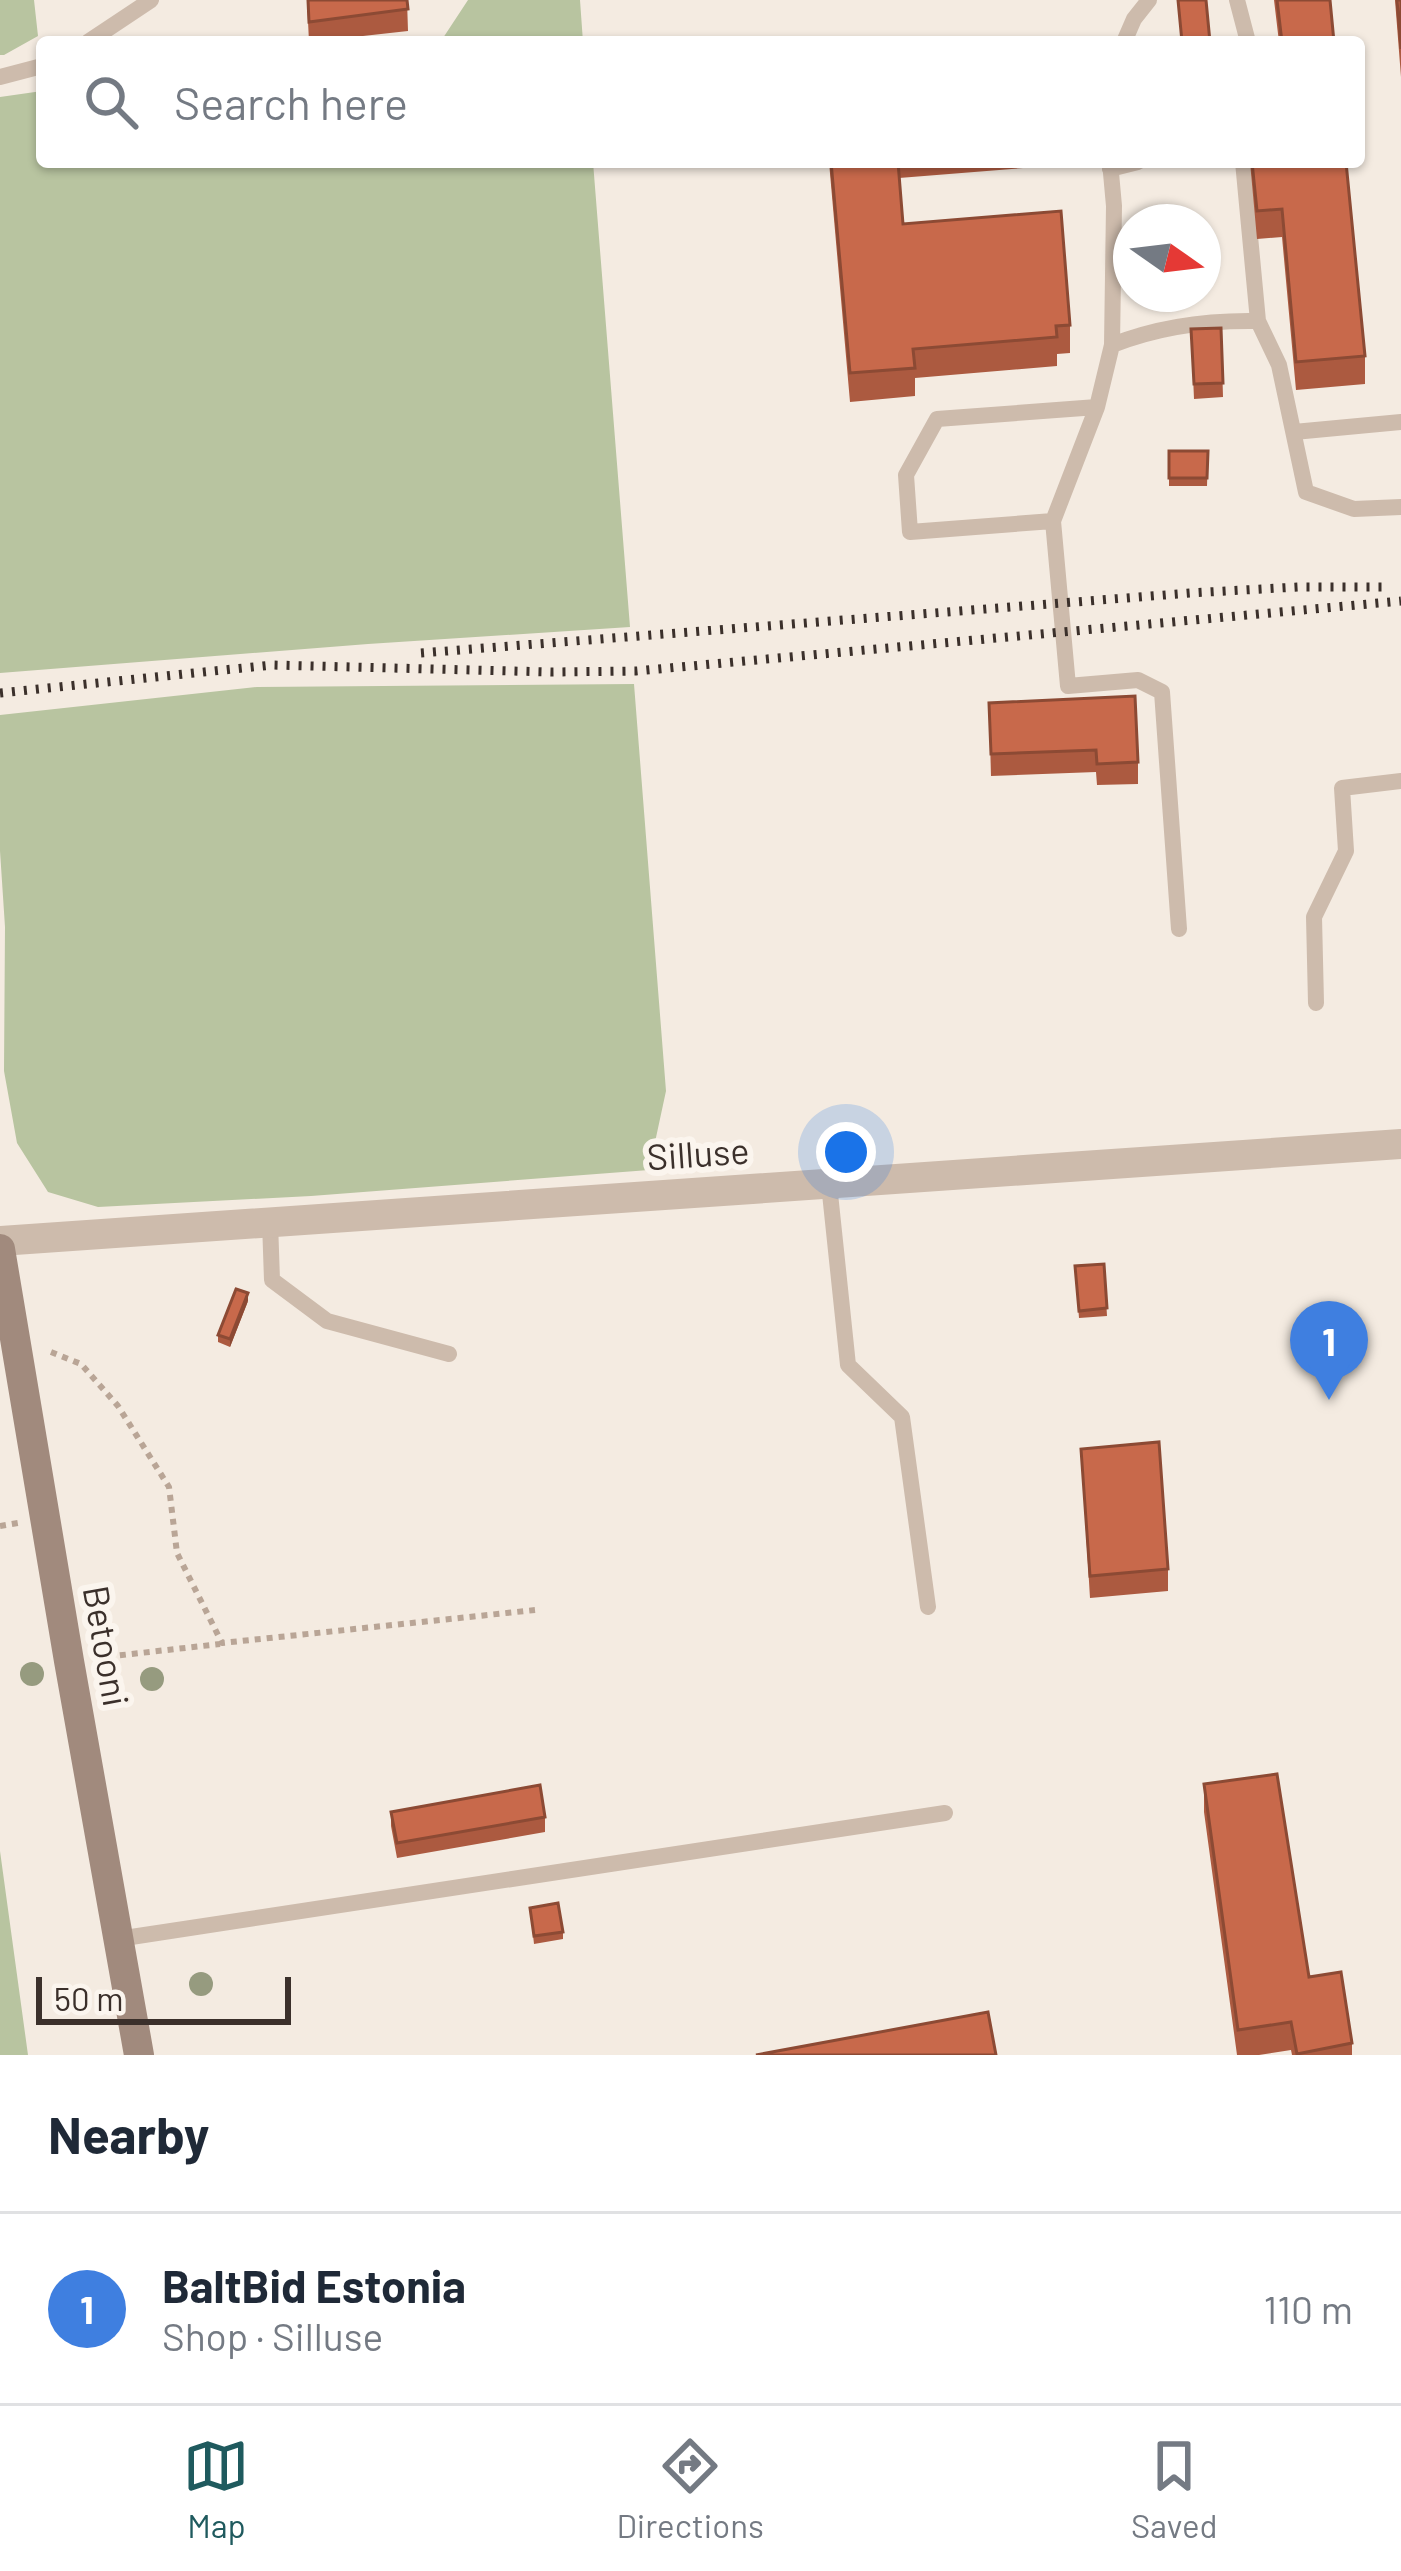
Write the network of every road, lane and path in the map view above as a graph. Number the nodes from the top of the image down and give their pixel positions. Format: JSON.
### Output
{"nodes":[{"id":1,"x":151,"y":0,"type":"edge"},
{"id":2,"x":1149,"y":0,"type":"edge"},
{"id":3,"x":1237,"y":0,"type":"edge"},
{"id":4,"x":97,"y":36,"type":"edge"},
{"id":5,"x":1127,"y":36,"type":"edge"},
{"id":6,"x":1246,"y":36,"type":"edge"},
{"id":7,"x":36,"y":68,"type":"edge"},
{"id":8,"x":0,"y":77,"type":"edge"},
{"id":9,"x":1110,"y":168,"type":"edge"},
{"id":10,"x":1245,"y":168,"type":"edge"},
{"id":11,"x":1258,"y":321,"type":"junction"},
{"id":12,"x":1112,"y":345,"type":"junction"},
{"id":13,"x":1097,"y":407,"type":"junction"},
{"id":14,"x":1401,"y":422,"type":"edge"},
{"id":15,"x":1294,"y":432,"type":"junction"},
{"id":16,"x":1401,"y":507,"type":"edge"},
{"id":17,"x":1053,"y":521,"type":"junction"},
{"id":18,"x":1401,"y":781,"type":"edge"},
{"id":19,"x":1179,"y":929,"type":"dead end"},
{"id":20,"x":1316,"y":1004,"type":"dead end"},
{"id":21,"x":1401,"y":1144,"type":"edge"},
{"id":22,"x":830,"y":1184,"type":"junction"},
{"id":23,"x":270,"y":1222,"type":"junction"},
{"id":24,"x":0,"y":1245,"type":"edge"},
{"id":25,"x":14,"y":1336,"type":"junction"},
{"id":26,"x":449,"y":1354,"type":"dead end"},
{"id":27,"x":928,"y":1607,"type":"dead end"},
{"id":28,"x":536,"y":1610,"type":"dead end"},
{"id":29,"x":222,"y":1643,"type":"junction"},
{"id":30,"x":69,"y":1661,"type":"junction"},
{"id":31,"x":945,"y":1813,"type":"dead end"},
{"id":32,"x":118,"y":1939,"type":"junction"},
{"id":33,"x":139,"y":2055,"type":"edge"}],
"edges":[{"from":1,"to":4,"type":"lane"},
{"from":2,"to":5,"type":"lane"},
{"from":3,"to":6,"type":"lane"},
{"from":7,"to":8,"type":"lane"},
{"from":9,"to":12,"type":"lane"},
{"from":10,"to":11,"type":"lane"},
{"from":11,"to":12,"type":"lane"},
{"from":11,"to":15,"type":"lane"},
{"from":12,"to":13,"type":"lane"},
{"from":13,"to":17,"type":"lane"},
{"from":13,"to":17,"type":"lane"},
{"from":14,"to":15,"type":"lane"},
{"from":15,"to":16,"type":"lane"},
{"from":17,"to":19,"type":"lane"},
{"from":18,"to":20,"type":"lane"},
{"from":21,"to":22,"type":"street","name":"Silluse"},
{"from":22,"to":23,"type":"street","name":"Silluse"},
{"from":22,"to":27,"type":"lane"},
{"from":23,"to":24,"type":"street","name":"Silluse"},
{"from":23,"to":26,"type":"lane"},
{"from":24,"to":25,"type":"street","name":"Betooni"},
{"from":25,"to":29,"type":"path"},
{"from":25,"to":30,"type":"street","name":"Betooni"},
{"from":28,"to":29,"type":"path"},
{"from":29,"to":30,"type":"path"},
{"from":30,"to":32,"type":"street","name":"Betooni"},
{"from":31,"to":32,"type":"lane"},
{"from":32,"to":33,"type":"street","name":"Betooni"}]}
